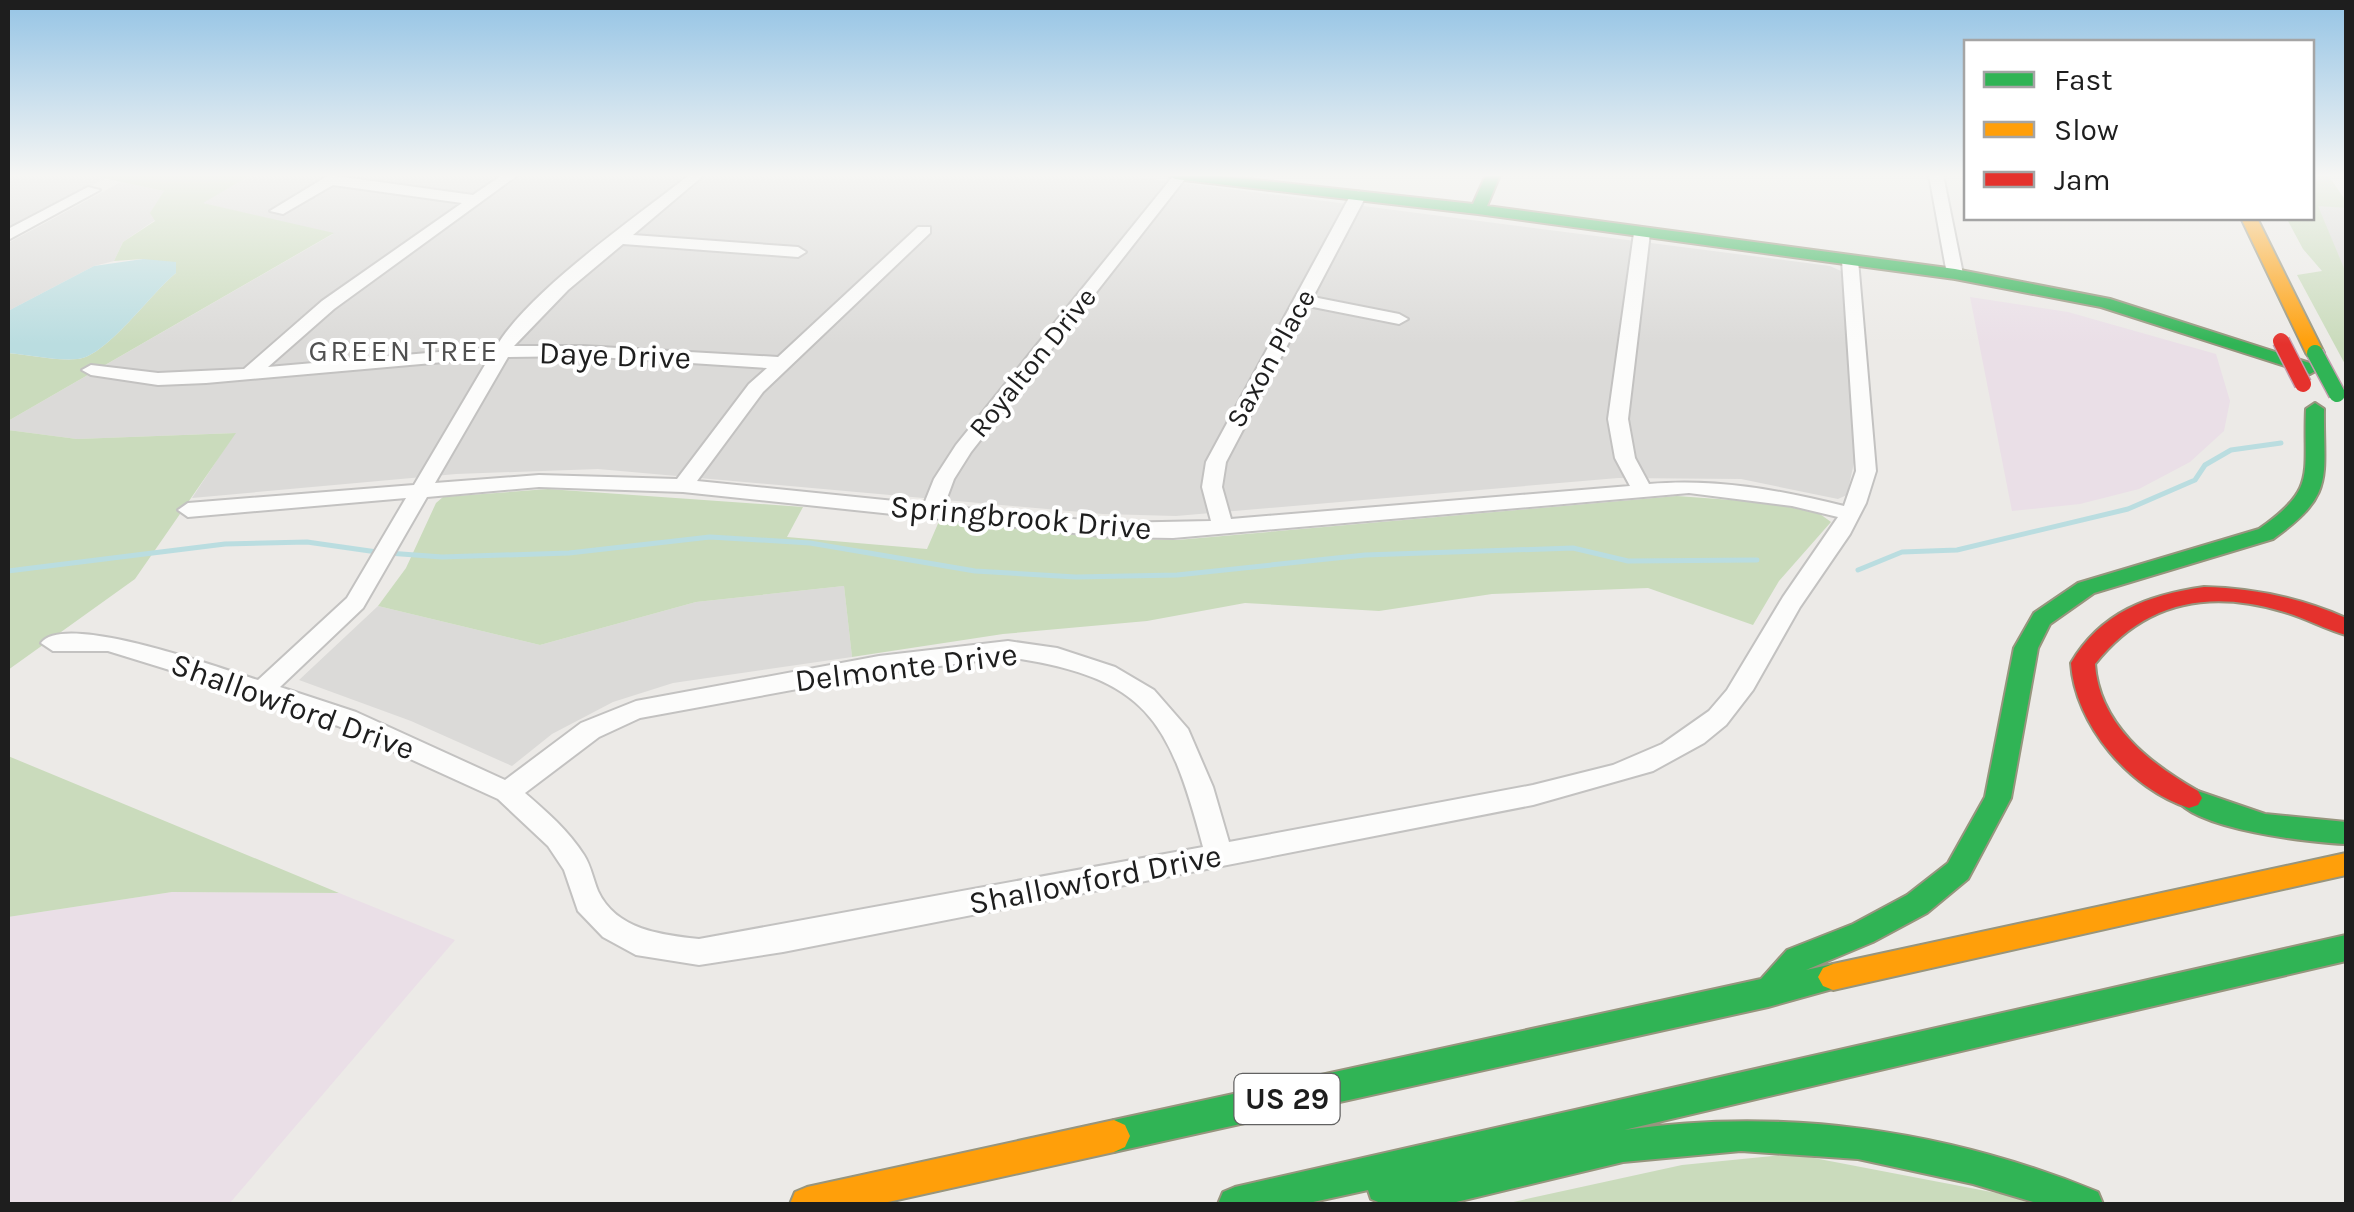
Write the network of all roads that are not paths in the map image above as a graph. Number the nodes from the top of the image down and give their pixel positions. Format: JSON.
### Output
{"nodes":[{"id":1,"x":431,"y":232,"type":"edge"},
{"id":2,"x":629,"y":232,"type":"edge"},
{"id":3,"x":922,"y":232,"type":"edge"},
{"id":4,"x":1133,"y":232,"type":"edge"},
{"id":5,"x":1339,"y":232,"type":"edge"},
{"id":6,"x":1632,"y":232,"type":"edge"},
{"id":7,"x":1947,"y":232,"type":"edge"},
{"id":8,"x":2256,"y":232,"type":"edge"},
{"id":9,"x":1642,"y":233,"type":"junction"},
{"id":10,"x":620,"y":239,"type":"junction"},
{"id":11,"x":798,"y":252,"type":"dead end"},
{"id":12,"x":1850,"y":260,"type":"junction"},
{"id":13,"x":1955,"y":274,"type":"junction"},
{"id":14,"x":1302,"y":300,"type":"junction"},
{"id":15,"x":1399,"y":319,"type":"dead end"},
{"id":16,"x":2277,"y":334,"type":"dead end"},
{"id":17,"x":501,"y":352,"type":"junction"},
{"id":18,"x":781,"y":363,"type":"junction"},
{"id":19,"x":91,"y":370,"type":"dead end"},
{"id":20,"x":248,"y":375,"type":"junction"},
{"id":21,"x":2343,"y":396,"type":"edge"},
{"id":22,"x":2316,"y":409,"type":"junction"},
{"id":23,"x":2338,"y":452,"type":"dead end"},
{"id":24,"x":683,"y":486,"type":"junction"},
{"id":25,"x":424,"y":489,"type":"junction"},
{"id":26,"x":1642,"y":490,"type":"junction"},
{"id":27,"x":933,"y":509,"type":"junction"},
{"id":28,"x":188,"y":510,"type":"dead end"},
{"id":29,"x":1851,"y":514,"type":"junction"},
{"id":30,"x":1223,"y":527,"type":"junction"},
{"id":31,"x":2346,"y":627,"type":"edge"},
{"id":32,"x":53,"y":643,"type":"dead end"},
{"id":33,"x":262,"y":690,"type":"junction"},
{"id":34,"x":507,"y":792,"type":"junction"},
{"id":35,"x":2346,"y":833,"type":"edge"},
{"id":36,"x":1219,"y":855,"type":"junction"},
{"id":37,"x":2346,"y":864,"type":"edge"},
{"id":38,"x":2346,"y":948,"type":"edge"},
{"id":39,"x":1768,"y":994,"type":"junction"},
{"id":40,"x":1304,"y":1188,"type":"junction"},
{"id":41,"x":807,"y":1204,"type":"edge"},
{"id":42,"x":1235,"y":1204,"type":"edge"},
{"id":43,"x":2086,"y":1204,"type":"edge"}],
"edges":[{"from":1,"to":20,"type":"street"},
{"from":2,"to":10,"type":"street"},
{"from":3,"to":18,"type":"street"},
{"from":4,"to":27,"type":"street","name":"Royalton Drive"},
{"from":5,"to":14,"type":"street","name":"Saxon Place"},
{"from":6,"to":9,"type":"main road"},
{"from":7,"to":13,"type":"street"},
{"from":8,"to":21,"type":"main road","bridge":true},
{"from":9,"to":12,"type":"main road"},
{"from":9,"to":26,"type":"street"},
{"from":10,"to":11,"type":"street"},
{"from":10,"to":17,"type":"street"},
{"from":12,"to":13,"type":"main road"},
{"from":12,"to":29,"type":"street","name":"Shallowford Drive"},
{"from":13,"to":21,"type":"main road"},
{"from":14,"to":15,"type":"street"},
{"from":14,"to":30,"type":"street","name":"Saxon Place"},
{"from":16,"to":22,"type":"main road","bridge":true},
{"from":17,"to":18,"type":"street","name":"Daye Drive"},
{"from":17,"to":20,"type":"street","name":"Daye Drive"},
{"from":17,"to":25,"type":"street"},
{"from":18,"to":24,"type":"street"},
{"from":19,"to":20,"type":"street","name":"Daye Drive"},
{"from":22,"to":23,"type":"main road"},
{"from":22,"to":39,"type":"main road"},
{"from":24,"to":25,"type":"street","name":"Springbrook Drive"},
{"from":24,"to":27,"type":"street","name":"Springbrook Drive"},
{"from":25,"to":28,"type":"street","name":"Springbrook Drive"},
{"from":25,"to":33,"type":"street"},
{"from":26,"to":29,"type":"street","name":"Springbrook Drive"},
{"from":26,"to":30,"type":"street","name":"Springbrook Drive"},
{"from":27,"to":30,"type":"street","name":"Springbrook Drive"},
{"from":29,"to":36,"type":"street","name":"Shallowford Drive"},
{"from":31,"to":35,"type":"main road"},
{"from":32,"to":33,"type":"street","name":"Shallowford Drive"},
{"from":33,"to":34,"type":"street","name":"Shallowford Drive"},
{"from":34,"to":36,"type":"street","name":"Shallowford Drive"},
{"from":34,"to":36,"type":"street","name":"Delmonte Drive"},
{"from":37,"to":39,"type":"main road","number":"US 29"},
{"from":38,"to":40,"type":"main road"},
{"from":39,"to":41,"type":"main road","number":"US 29"},
{"from":40,"to":42,"type":"main road"},
{"from":40,"to":43,"type":"main road"}]}
